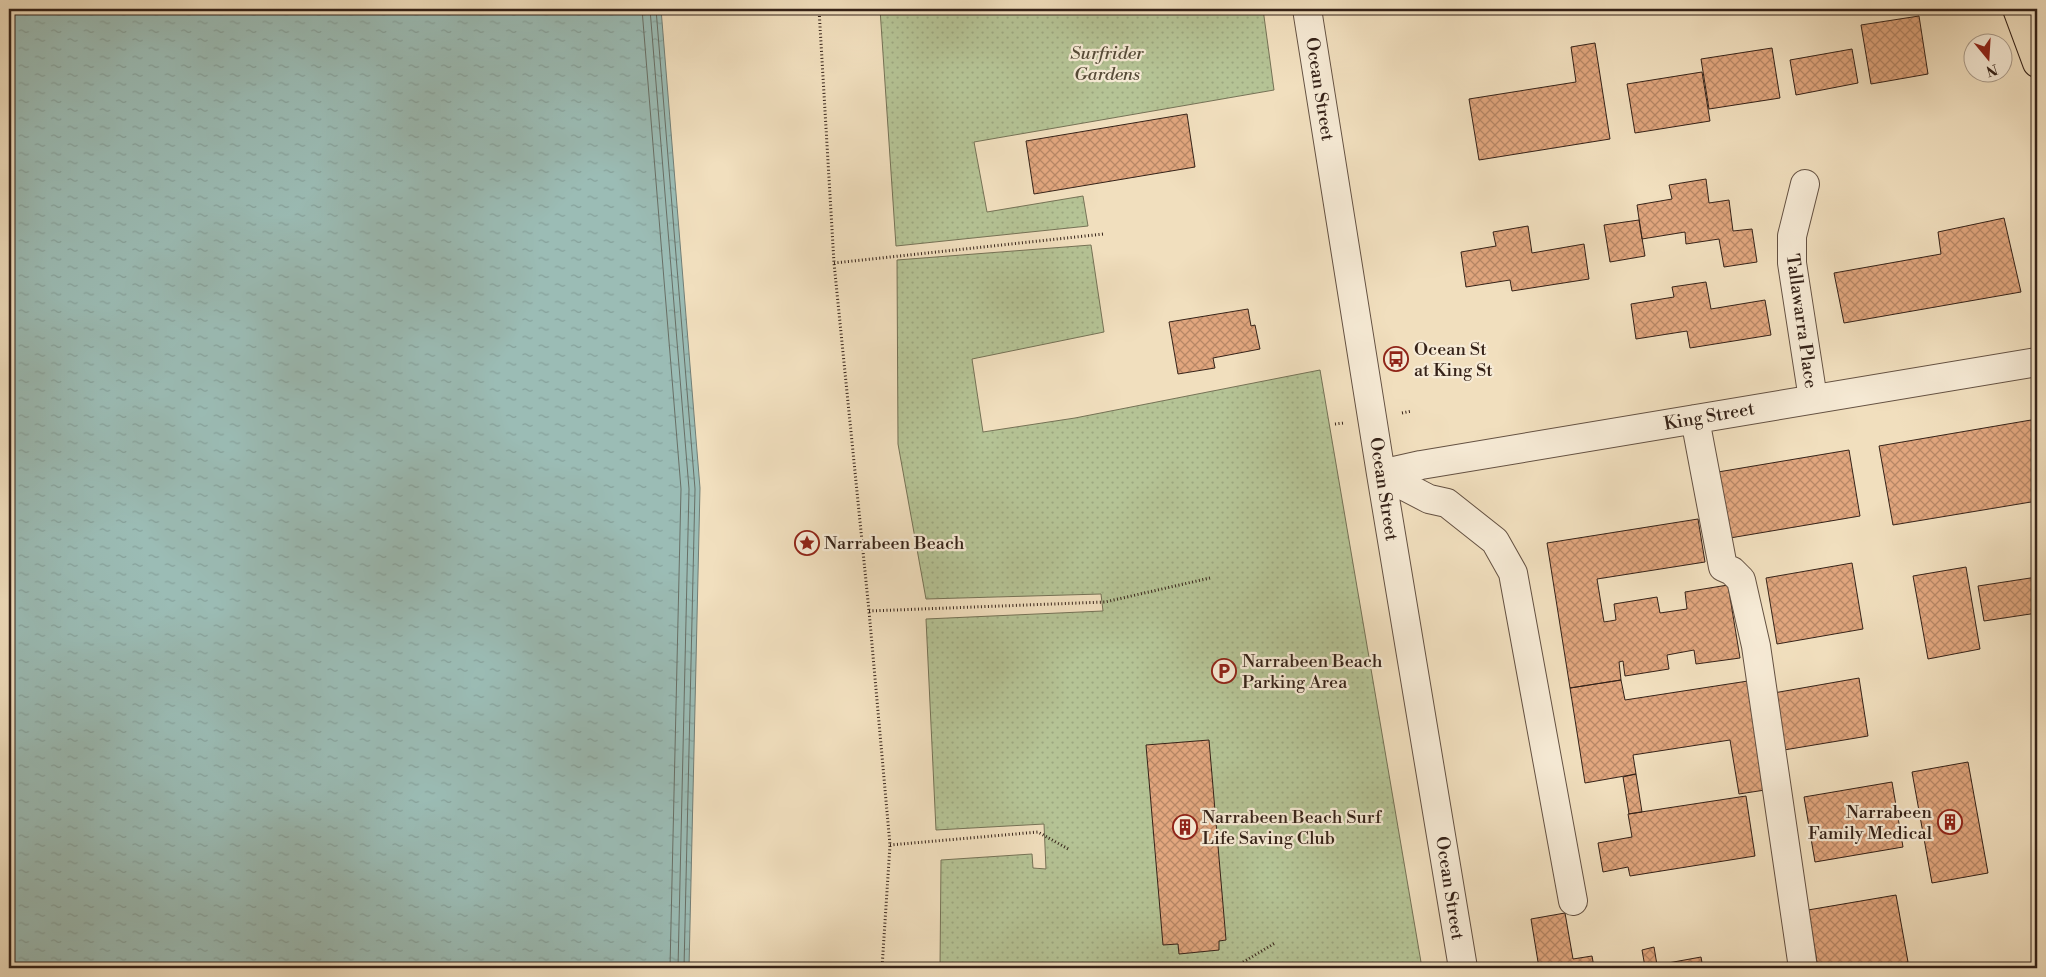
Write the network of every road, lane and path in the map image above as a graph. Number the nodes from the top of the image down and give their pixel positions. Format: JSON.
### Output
{"nodes":[{"id":1,"x":819,"y":9,"type":"edge"},
{"id":2,"x":1307,"y":9,"type":"edge"},
{"id":3,"x":2017,"y":9,"type":"edge"},
{"id":4,"x":2037,"y":63,"type":"edge"},
{"id":5,"x":1805,"y":184,"type":"dead end"},
{"id":6,"x":1104,"y":234,"type":"dead end"},
{"id":7,"x":834,"y":263,"type":"junction"},
{"id":8,"x":2037,"y":362,"type":"edge"},
{"id":9,"x":1813,"y":399,"type":"junction"},
{"id":10,"x":1695,"y":419,"type":"junction"},
{"id":11,"x":1381,"y":474,"type":"junction"},
{"id":12,"x":1210,"y":578,"type":"dead end"},
{"id":13,"x":869,"y":611,"type":"junction"},
{"id":14,"x":890,"y":845,"type":"junction"},
{"id":15,"x":1070,"y":850,"type":"dead end"},
{"id":16,"x":1573,"y":901,"type":"dead end"},
{"id":17,"x":1275,"y":943,"type":"dead end"},
{"id":18,"x":882,"y":968,"type":"edge"},
{"id":19,"x":1227,"y":968,"type":"edge"},
{"id":20,"x":1463,"y":968,"type":"edge"},
{"id":21,"x":1803,"y":968,"type":"edge"}],
"edges":[{"from":1,"to":7,"type":"path"},
{"from":2,"to":11,"type":"street","name":"Ocean Street"},
{"from":3,"to":4,"type":"highway"},
{"from":5,"to":9,"type":"street","name":"Tallawarra Place"},
{"from":6,"to":7,"type":"path"},
{"from":7,"to":13,"type":"path"},
{"from":8,"to":9,"type":"street","name":"King Street"},
{"from":9,"to":10,"type":"street","name":"King Street"},
{"from":10,"to":11,"type":"street","name":"King Street"},
{"from":10,"to":21,"type":"street"},
{"from":11,"to":16,"type":"street"},
{"from":11,"to":20,"type":"street","name":"Ocean Street"},
{"from":12,"to":13,"type":"path"},
{"from":13,"to":14,"type":"path"},
{"from":14,"to":15,"type":"path"},
{"from":14,"to":18,"type":"path"},
{"from":17,"to":19,"type":"path"}]}
